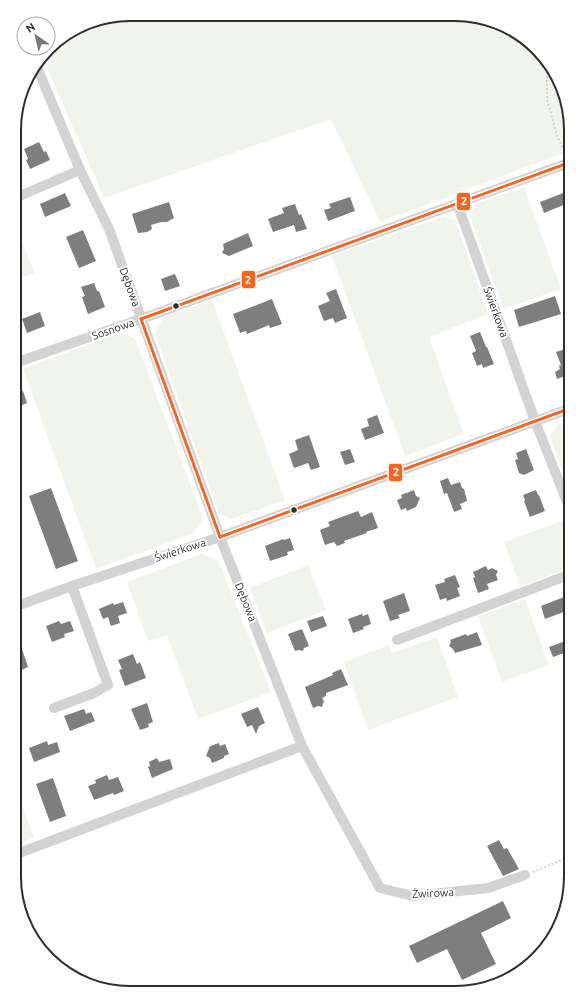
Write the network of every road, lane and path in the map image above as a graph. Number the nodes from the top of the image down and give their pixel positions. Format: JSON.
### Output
{"nodes":[{"id":1,"x":38,"y":70,"type":"edge"},
{"id":2,"x":547,"y":72,"type":"edge"},
{"id":3,"x":564,"y":150,"type":"edge"},
{"id":4,"x":564,"y":164,"type":"edge"},
{"id":5,"x":80,"y":170,"type":"junction"},
{"id":6,"x":21,"y":195,"type":"edge"},
{"id":7,"x":457,"y":203,"type":"junction"},
{"id":8,"x":141,"y":318,"type":"junction"},
{"id":9,"x":21,"y":361,"type":"edge"},
{"id":10,"x":564,"y":411,"type":"edge"},
{"id":11,"x":535,"y":421,"type":"junction"},
{"id":12,"x":564,"y":494,"type":"edge"},
{"id":13,"x":220,"y":538,"type":"junction"},
{"id":14,"x":564,"y":577,"type":"edge"},
{"id":15,"x":72,"y":586,"type":"junction"},
{"id":16,"x":21,"y":604,"type":"edge"},
{"id":17,"x":397,"y":640,"type":"dead end"},
{"id":18,"x":54,"y":708,"type":"dead end"},
{"id":19,"x":302,"y":746,"type":"junction"},
{"id":20,"x":21,"y":852,"type":"edge"},
{"id":21,"x":564,"y":859,"type":"edge"},
{"id":22,"x":525,"y":875,"type":"joint"}],
"edges":[{"from":1,"to":5,"type":"street","name":"Dębowa"},
{"from":2,"to":3,"type":"path"},
{"from":4,"to":7,"type":"street","name":"Sosnowa"},
{"from":5,"to":6,"type":"street"},
{"from":5,"to":8,"type":"street","name":"Dębowa"},
{"from":7,"to":8,"type":"street","name":"Sosnowa"},
{"from":7,"to":11,"type":"street","name":"Świerkowa"},
{"from":8,"to":9,"type":"street","name":"Sosnowa"},
{"from":8,"to":13,"type":"street","name":"Dębowa"},
{"from":10,"to":11,"type":"street","name":"Świerkowa"},
{"from":11,"to":12,"type":"street","name":"Świerkowa"},
{"from":11,"to":13,"type":"street","name":"Świerkowa"},
{"from":13,"to":15,"type":"street","name":"Świerkowa"},
{"from":13,"to":19,"type":"street","name":"Dębowa"},
{"from":14,"to":17,"type":"street"},
{"from":15,"to":16,"type":"street","name":"Świerkowa"},
{"from":15,"to":18,"type":"street"},
{"from":19,"to":20,"type":"street"},
{"from":19,"to":22,"type":"street","name":"Żwirowa"},
{"from":21,"to":22,"type":"path"}]}
